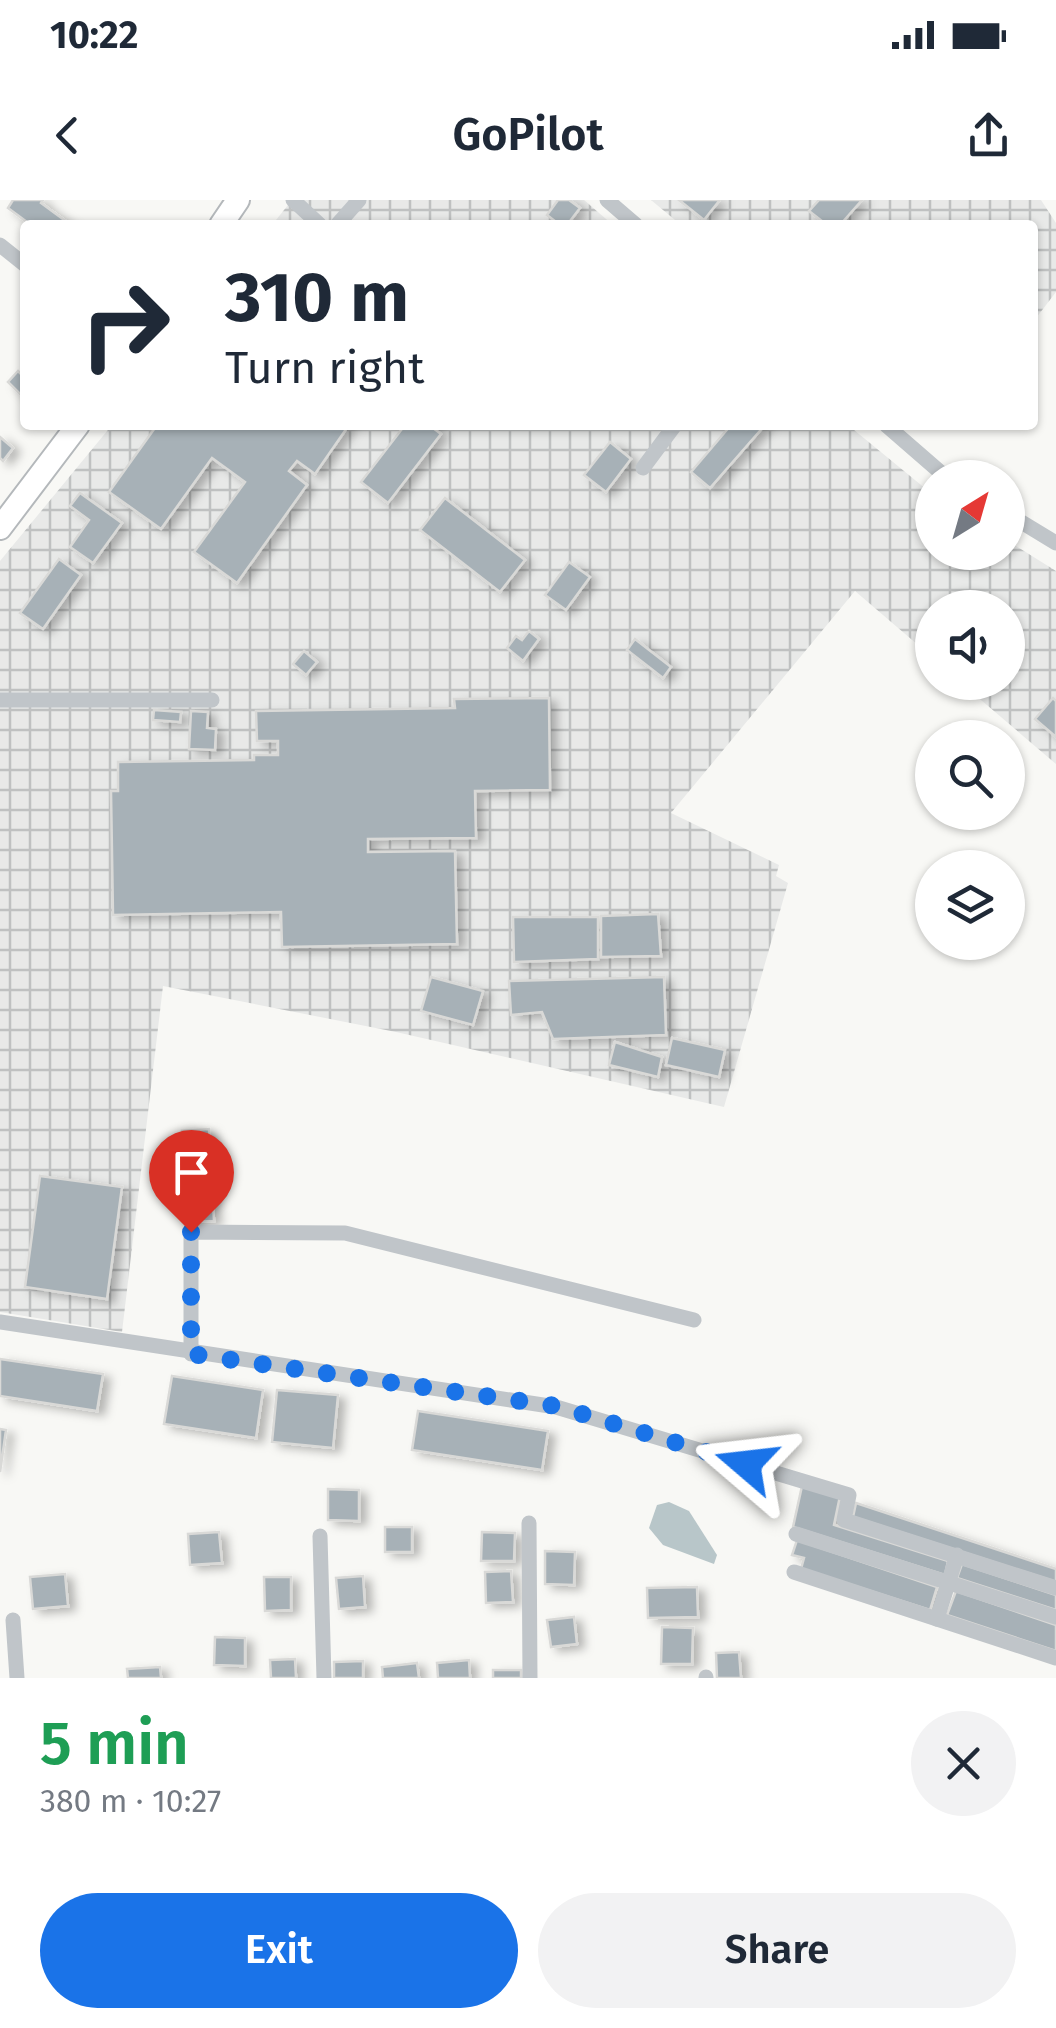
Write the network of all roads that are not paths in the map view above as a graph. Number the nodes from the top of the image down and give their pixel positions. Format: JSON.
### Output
{"nodes":[{"id":1,"x":292,"y":200,"type":"edge"},
{"id":2,"x":359,"y":200,"type":"edge"},
{"id":3,"x":607,"y":200,"type":"edge"},
{"id":4,"x":314,"y":220,"type":"edge"},
{"id":5,"x":341,"y":220,"type":"edge"},
{"id":6,"x":630,"y":220,"type":"edge"},
{"id":7,"x":0,"y":246,"type":"edge"},
{"id":8,"x":20,"y":261,"type":"edge"},
{"id":9,"x":74,"y":430,"type":"edge"},
{"id":10,"x":671,"y":430,"type":"edge"},
{"id":11,"x":892,"y":430,"type":"edge"},
{"id":12,"x":926,"y":460,"type":"edge"},
{"id":13,"x":642,"y":468,"type":"dead end"},
{"id":14,"x":1025,"y":524,"type":"edge"},
{"id":15,"x":0,"y":528,"type":"edge"},
{"id":16,"x":1056,"y":543,"type":"edge"},
{"id":17,"x":0,"y":700,"type":"edge"},
{"id":18,"x":212,"y":700,"type":"dead end"},
{"id":19,"x":694,"y":1320,"type":"dead end"},
{"id":20,"x":0,"y":1322,"type":"edge"},
{"id":21,"x":191,"y":1354,"type":"junction"},
{"id":22,"x":529,"y":1523,"type":"dead end"},
{"id":23,"x":796,"y":1534,"type":"dead end"},
{"id":24,"x":320,"y":1536,"type":"dead end"},
{"id":25,"x":957,"y":1556,"type":"junction"},
{"id":26,"x":794,"y":1572,"type":"dead end"},
{"id":27,"x":948,"y":1582,"type":"junction"},
{"id":28,"x":1056,"y":1588,"type":"edge"},
{"id":29,"x":1056,"y":1617,"type":"edge"},
{"id":30,"x":937,"y":1619,"type":"junction"},
{"id":31,"x":14,"y":1620,"type":"dead end"},
{"id":32,"x":1056,"y":1658,"type":"edge"},
{"id":33,"x":17,"y":1678,"type":"edge"},
{"id":34,"x":324,"y":1678,"type":"edge"},
{"id":35,"x":530,"y":1678,"type":"edge"}],
"edges":[{"from":1,"to":4,"type":"street"},
{"from":2,"to":5,"type":"street"},
{"from":3,"to":6,"type":"street"},
{"from":7,"to":8,"type":"street"},
{"from":9,"to":15,"type":"highway"},
{"from":10,"to":13,"type":"street"},
{"from":11,"to":12,"type":"street"},
{"from":14,"to":16,"type":"street"},
{"from":17,"to":18,"type":"street"},
{"from":19,"to":21,"type":"street"},
{"from":20,"to":21,"type":"street"},
{"from":21,"to":25,"type":"street"},
{"from":22,"to":35,"type":"street"},
{"from":23,"to":27,"type":"street"},
{"from":24,"to":34,"type":"street"},
{"from":25,"to":27,"type":"street"},
{"from":25,"to":28,"type":"street"},
{"from":26,"to":30,"type":"street"},
{"from":27,"to":29,"type":"street"},
{"from":27,"to":30,"type":"street"},
{"from":30,"to":32,"type":"street"},
{"from":31,"to":33,"type":"street"}]}
